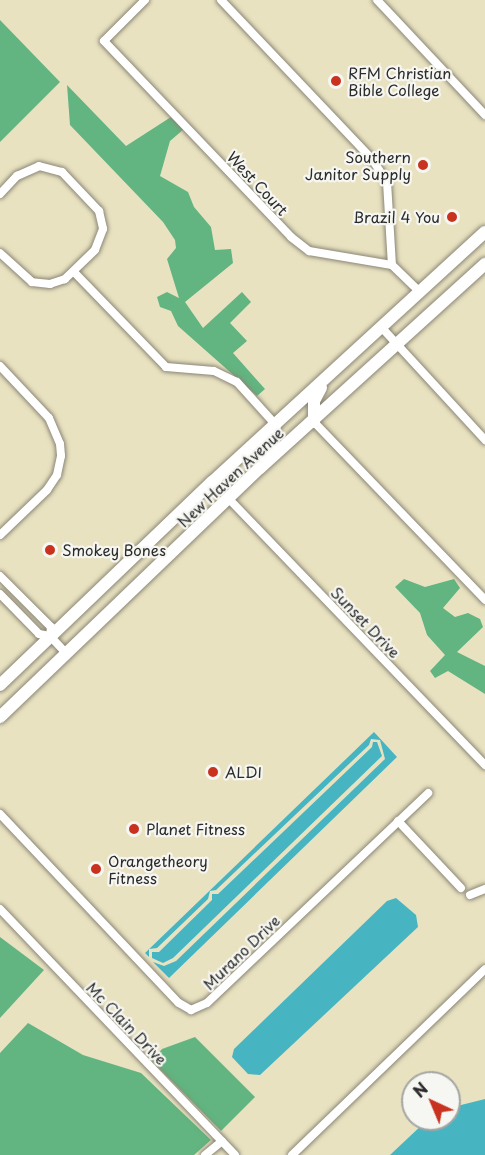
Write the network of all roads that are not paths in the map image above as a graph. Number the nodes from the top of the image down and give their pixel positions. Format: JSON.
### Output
{"nodes":[{"id":1,"x":145,"y":0,"type":"edge"},
{"id":2,"x":221,"y":0,"type":"edge"},
{"id":3,"x":376,"y":0,"type":"edge"},
{"id":4,"x":485,"y":115,"type":"edge"},
{"id":5,"x":0,"y":194,"type":"edge"},
{"id":6,"x":485,"y":232,"type":"edge"},
{"id":7,"x":0,"y":253,"type":"edge"},
{"id":8,"x":485,"y":264,"type":"edge"},
{"id":9,"x":392,"y":265,"type":"junction"},
{"id":10,"x":74,"y":272,"type":"junction"},
{"id":11,"x":421,"y":293,"type":"junction"},
{"id":12,"x":383,"y":329,"type":"junction"},
{"id":13,"x":397,"y":347,"type":"junction"},
{"id":14,"x":0,"y":366,"type":"edge"},
{"id":15,"x":324,"y":381,"type":"junction"},
{"id":16,"x":314,"y":422,"type":"junction"},
{"id":17,"x":275,"y":424,"type":"junction"},
{"id":18,"x":485,"y":440,"type":"edge"},
{"id":19,"x":260,"y":468,"type":"junction"},
{"id":20,"x":228,"y":498,"type":"junction"},
{"id":21,"x":0,"y":535,"type":"edge"},
{"id":22,"x":0,"y":576,"type":"edge"},
{"id":23,"x":0,"y":594,"type":"edge"},
{"id":24,"x":485,"y":600,"type":"edge"},
{"id":25,"x":50,"y":636,"type":"junction"},
{"id":26,"x":66,"y":653,"type":"junction"},
{"id":27,"x":0,"y":685,"type":"edge"},
{"id":28,"x":0,"y":717,"type":"edge"},
{"id":29,"x":485,"y":765,"type":"edge"},
{"id":30,"x":428,"y":793,"type":"dead end"},
{"id":31,"x":0,"y":814,"type":"edge"},
{"id":32,"x":398,"y":821,"type":"junction"},
{"id":33,"x":461,"y":888,"type":"dead end"},
{"id":34,"x":485,"y":889,"type":"edge"},
{"id":35,"x":470,"y":895,"type":"dead end"},
{"id":36,"x":0,"y":909,"type":"edge"},
{"id":37,"x":485,"y":969,"type":"edge"},
{"id":38,"x":222,"y":1141,"type":"junction"},
{"id":39,"x":205,"y":1155,"type":"edge"},
{"id":40,"x":235,"y":1155,"type":"edge"},
{"id":41,"x":292,"y":1155,"type":"edge"}],
"edges":[{"from":1,"to":9,"type":"street","name":"West Court"},
{"from":2,"to":9,"type":"street"},
{"from":3,"to":4,"type":"street"},
{"from":5,"to":10,"type":"street"},
{"from":6,"to":11,"type":"main road","name":"New Haven Avenue"},
{"from":7,"to":10,"type":"street"},
{"from":8,"to":13,"type":"main road","name":"New Haven Avenue"},
{"from":9,"to":11,"type":"street"},
{"from":10,"to":17,"type":"street"},
{"from":11,"to":12,"type":"main road","name":"New Haven Avenue"},
{"from":12,"to":13,"type":"street"},
{"from":12,"to":15,"type":"main road","name":"New Haven Avenue"},
{"from":13,"to":16,"type":"main road","name":"New Haven Avenue"},
{"from":13,"to":18,"type":"street"},
{"from":14,"to":21,"type":"street"},
{"from":15,"to":16,"type":"main road"},
{"from":15,"to":17,"type":"main road","name":"New Haven Avenue"},
{"from":16,"to":19,"type":"main road","name":"New Haven Avenue"},
{"from":16,"to":24,"type":"street"},
{"from":17,"to":19,"type":"main road"},
{"from":17,"to":25,"type":"main road","name":"New Haven Avenue"},
{"from":19,"to":20,"type":"main road","name":"New Haven Avenue"},
{"from":20,"to":26,"type":"main road","name":"New Haven Avenue"},
{"from":20,"to":29,"type":"street","name":"Sunset Drive"},
{"from":22,"to":25,"type":"street"},
{"from":23,"to":25,"type":"street"},
{"from":25,"to":26,"type":"street"},
{"from":25,"to":27,"type":"main road","name":"New Haven Avenue"},
{"from":26,"to":28,"type":"main road","name":"New Haven Avenue"},
{"from":30,"to":32,"type":"street","name":"Murano Drive"},
{"from":31,"to":32,"type":"street","name":"Murano Drive"},
{"from":32,"to":33,"type":"street"},
{"from":34,"to":35,"type":"street"},
{"from":36,"to":38,"type":"street","name":"Mc Clain Drive"},
{"from":37,"to":41,"type":"street"},
{"from":38,"to":39,"type":"street"},
{"from":38,"to":40,"type":"street","name":"Mc Clain Drive"}]}
